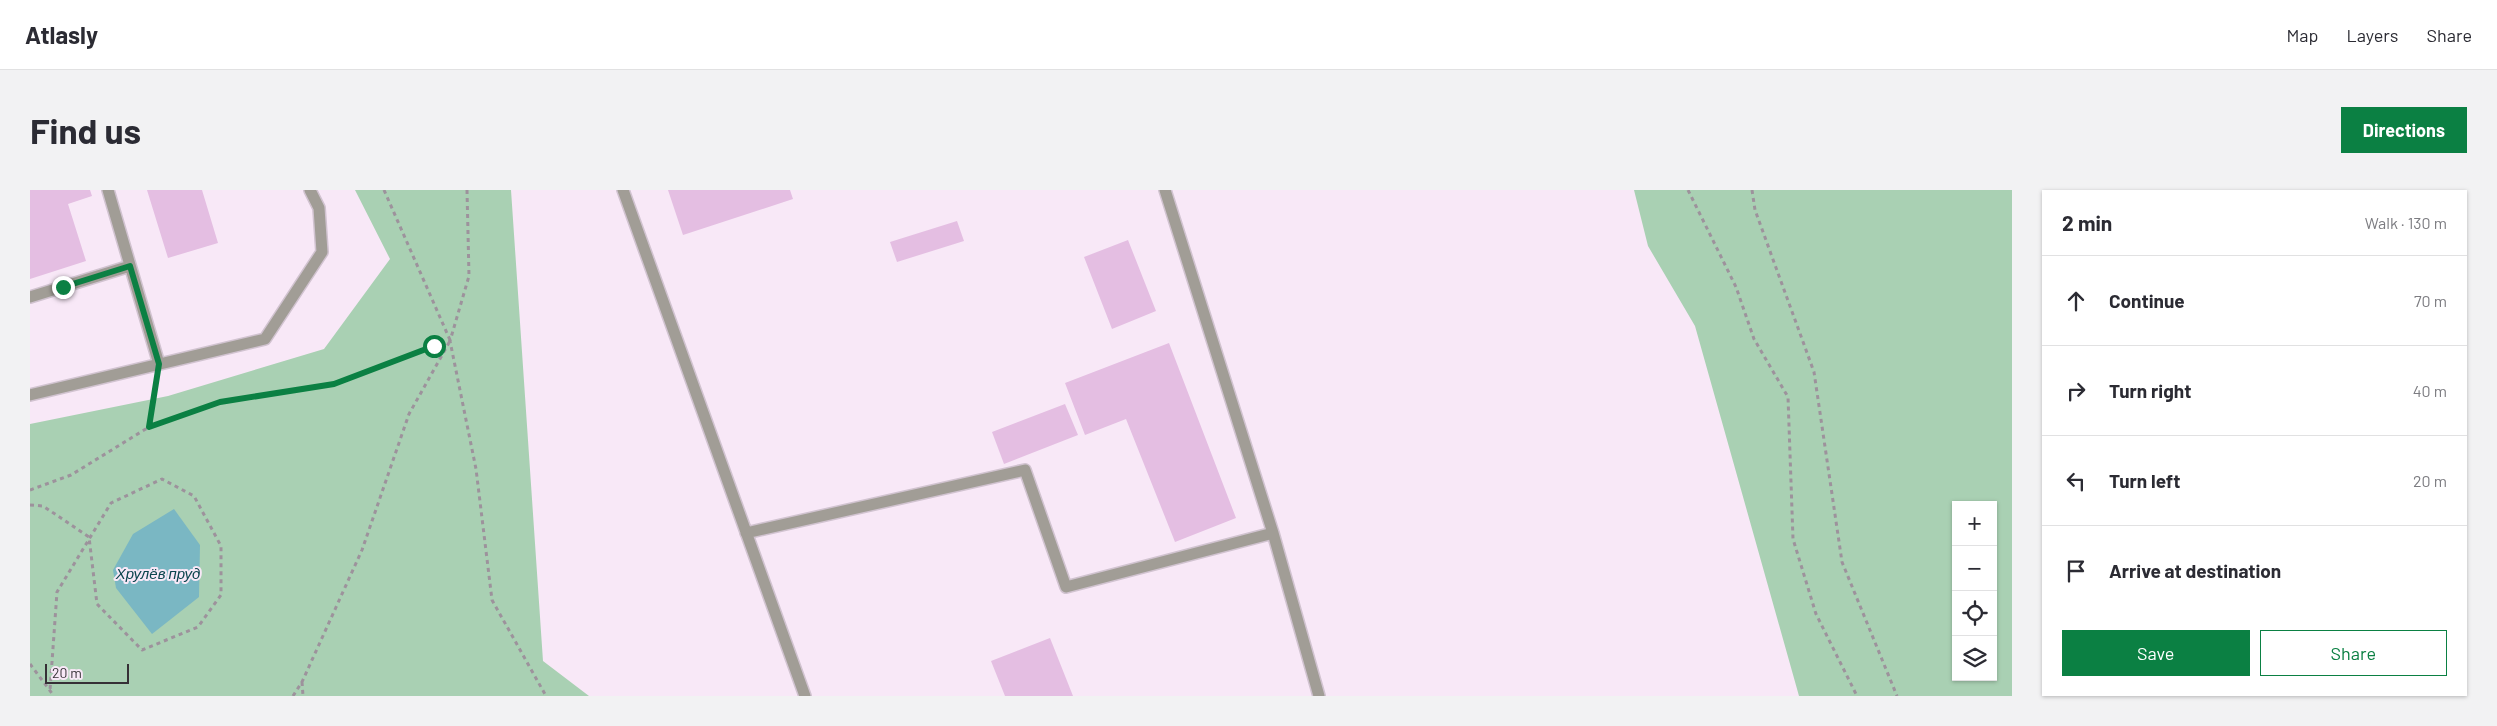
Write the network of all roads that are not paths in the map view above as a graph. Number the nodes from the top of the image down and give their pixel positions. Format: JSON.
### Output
{"nodes":[{"id":1,"x":108,"y":190,"type":"edge"},
{"id":2,"x":310,"y":190,"type":"edge"},
{"id":3,"x":623,"y":190,"type":"edge"},
{"id":4,"x":1165,"y":190,"type":"edge"},
{"id":5,"x":130,"y":266,"type":"junction"},
{"id":6,"x":30,"y":297,"type":"edge"},
{"id":7,"x":159,"y":364,"type":"junction"},
{"id":8,"x":30,"y":395,"type":"edge"},
{"id":9,"x":746,"y":532,"type":"junction"},
{"id":10,"x":1273,"y":533,"type":"junction"},
{"id":11,"x":805,"y":696,"type":"edge"},
{"id":12,"x":1318,"y":696,"type":"edge"}],
"edges":[{"from":1,"to":5,"type":"lane"},
{"from":2,"to":7,"type":"lane"},
{"from":3,"to":9,"type":"lane"},
{"from":4,"to":10,"type":"lane"},
{"from":5,"to":6,"type":"lane"},
{"from":5,"to":7,"type":"lane"},
{"from":7,"to":8,"type":"lane"},
{"from":9,"to":10,"type":"lane"},
{"from":9,"to":11,"type":"lane"},
{"from":10,"to":12,"type":"lane"}]}
